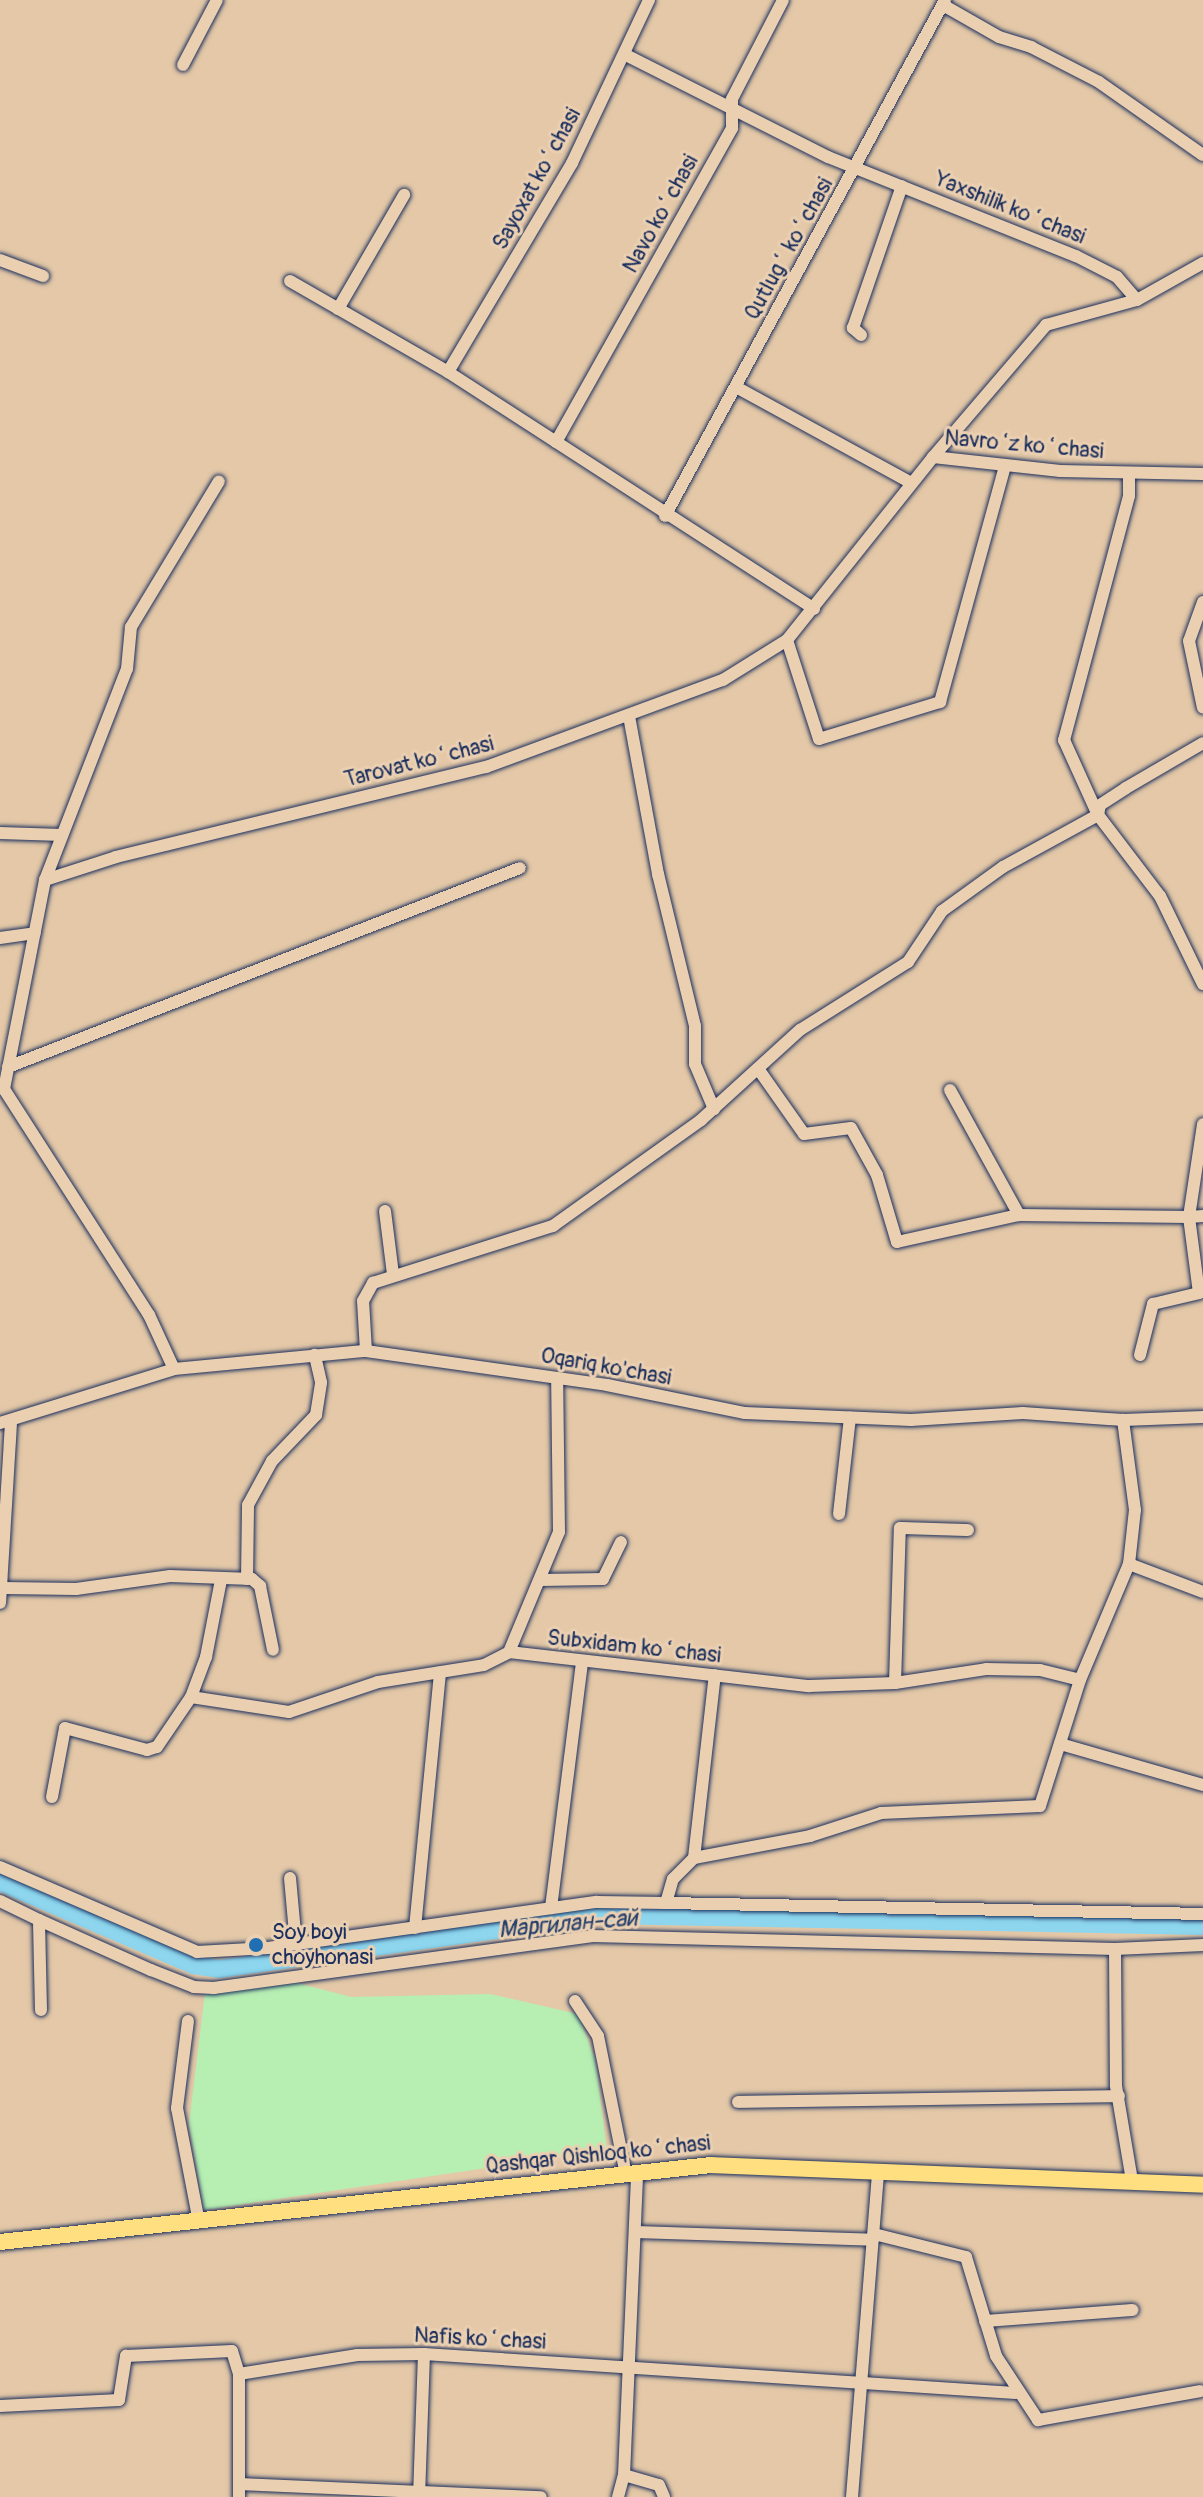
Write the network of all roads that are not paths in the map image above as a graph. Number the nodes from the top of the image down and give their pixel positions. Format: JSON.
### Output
{"nodes":[{"id":1,"x":217,"y":0,"type":"edge"},
{"id":2,"x":649,"y":0,"type":"edge"},
{"id":3,"x":783,"y":0,"type":"edge"},
{"id":4,"x":944,"y":2,"type":"edge"},
{"id":5,"x":626,"y":55,"type":"junction"},
{"id":6,"x":183,"y":65,"type":"dead end"},
{"id":7,"x":734,"y":114,"type":"junction"},
{"id":8,"x":1203,"y":155,"type":"edge"},
{"id":9,"x":858,"y":168,"type":"junction"},
{"id":10,"x":902,"y":186,"type":"junction"},
{"id":11,"x":404,"y":195,"type":"dead end"},
{"id":12,"x":0,"y":260,"type":"edge"},
{"id":13,"x":1203,"y":263,"type":"edge"},
{"id":14,"x":43,"y":276,"type":"dead end"},
{"id":15,"x":290,"y":281,"type":"dead end"},
{"id":16,"x":1137,"y":300,"type":"junction"},
{"id":17,"x":338,"y":309,"type":"junction"},
{"id":18,"x":861,"y":335,"type":"dead end"},
{"id":19,"x":448,"y":372,"type":"junction"},
{"id":20,"x":736,"y":387,"type":"junction"},
{"id":21,"x":556,"y":442,"type":"junction"},
{"id":22,"x":933,"y":457,"type":"junction"},
{"id":23,"x":1005,"y":466,"type":"junction"},
{"id":24,"x":1129,"y":473,"type":"junction"},
{"id":25,"x":1203,"y":474,"type":"edge"},
{"id":26,"x":219,"y":481,"type":"dead end"},
{"id":27,"x":911,"y":483,"type":"junction"},
{"id":28,"x":665,"y":516,"type":"junction"},
{"id":29,"x":1203,"y":602,"type":"edge"},
{"id":30,"x":814,"y":609,"type":"junction"},
{"id":31,"x":787,"y":640,"type":"junction"},
{"id":32,"x":1203,"y":708,"type":"edge"},
{"id":33,"x":629,"y":716,"type":"junction"},
{"id":34,"x":1203,"y":743,"type":"edge"},
{"id":35,"x":1098,"y":815,"type":"junction"},
{"id":36,"x":0,"y":833,"type":"edge"},
{"id":37,"x":62,"y":835,"type":"junction"},
{"id":38,"x":520,"y":868,"type":"dead end"},
{"id":39,"x":45,"y":880,"type":"junction"},
{"id":40,"x":35,"y":933,"type":"junction"},
{"id":41,"x":0,"y":938,"type":"edge"},
{"id":42,"x":1203,"y":984,"type":"edge"},
{"id":43,"x":8,"y":1067,"type":"junction"},
{"id":44,"x":759,"y":1070,"type":"junction"},
{"id":45,"x":2,"y":1090,"type":"edge"},
{"id":46,"x":950,"y":1090,"type":"dead end"},
{"id":47,"x":714,"y":1109,"type":"junction"},
{"id":48,"x":1203,"y":1124,"type":"edge"},
{"id":49,"x":385,"y":1211,"type":"dead end"},
{"id":50,"x":1019,"y":1215,"type":"junction"},
{"id":51,"x":1196,"y":1216,"type":"edge"},
{"id":52,"x":1198,"y":1240,"type":"edge"},
{"id":53,"x":393,"y":1274,"type":"junction"},
{"id":54,"x":366,"y":1351,"type":"junction"},
{"id":55,"x":315,"y":1355,"type":"junction"},
{"id":56,"x":1140,"y":1355,"type":"dead end"},
{"id":57,"x":174,"y":1369,"type":"junction"},
{"id":58,"x":557,"y":1378,"type":"junction"},
{"id":59,"x":1203,"y":1417,"type":"edge"},
{"id":60,"x":850,"y":1418,"type":"junction"},
{"id":61,"x":1123,"y":1420,"type":"junction"},
{"id":62,"x":6,"y":1422,"type":"edge"},
{"id":63,"x":839,"y":1514,"type":"dead end"},
{"id":64,"x":4,"y":1530,"type":"edge"},
{"id":65,"x":968,"y":1530,"type":"dead end"},
{"id":66,"x":621,"y":1542,"type":"dead end"},
{"id":67,"x":1129,"y":1564,"type":"junction"},
{"id":68,"x":247,"y":1579,"type":"junction"},
{"id":69,"x":221,"y":1580,"type":"junction"},
{"id":70,"x":541,"y":1580,"type":"junction"},
{"id":71,"x":4,"y":1588,"type":"junction"},
{"id":72,"x":1203,"y":1592,"type":"edge"},
{"id":73,"x":0,"y":1603,"type":"edge"},
{"id":74,"x":273,"y":1650,"type":"dead end"},
{"id":75,"x":509,"y":1652,"type":"junction"},
{"id":76,"x":582,"y":1664,"type":"junction"},
{"id":77,"x":440,"y":1672,"type":"junction"},
{"id":78,"x":715,"y":1675,"type":"junction"},
{"id":79,"x":1080,"y":1680,"type":"junction"},
{"id":80,"x":895,"y":1683,"type":"junction"},
{"id":81,"x":191,"y":1697,"type":"junction"},
{"id":82,"x":1060,"y":1744,"type":"junction"},
{"id":83,"x":1203,"y":1785,"type":"edge"},
{"id":84,"x":52,"y":1797,"type":"dead end"},
{"id":85,"x":694,"y":1858,"type":"junction"},
{"id":86,"x":0,"y":1867,"type":"edge"},
{"id":87,"x":290,"y":1878,"type":"dead end"},
{"id":88,"x":0,"y":1901,"type":"edge"},
{"id":89,"x":666,"y":1903,"type":"junction"},
{"id":90,"x":551,"y":1908,"type":"junction"},
{"id":91,"x":1203,"y":1914,"type":"edge"},
{"id":92,"x":39,"y":1920,"type":"junction"},
{"id":93,"x":415,"y":1928,"type":"junction"},
{"id":94,"x":296,"y":1944,"type":"junction"},
{"id":95,"x":1203,"y":1945,"type":"edge"},
{"id":96,"x":1115,"y":1949,"type":"junction"},
{"id":97,"x":575,"y":2001,"type":"dead end"},
{"id":98,"x":41,"y":2010,"type":"dead end"},
{"id":99,"x":188,"y":2021,"type":"dead end"},
{"id":100,"x":1119,"y":2096,"type":"junction"},
{"id":101,"x":738,"y":2102,"type":"dead end"},
{"id":102,"x":878,"y":2173,"type":"junction"},
{"id":103,"x":631,"y":2174,"type":"junction"},
{"id":104,"x":1132,"y":2181,"type":"junction"},
{"id":105,"x":1203,"y":2185,"type":"edge"},
{"id":106,"x":199,"y":2222,"type":"junction"},
{"id":107,"x":636,"y":2232,"type":"junction"},
{"id":108,"x":874,"y":2237,"type":"junction"},
{"id":109,"x":0,"y":2242,"type":"edge"},
{"id":110,"x":1133,"y":2310,"type":"dead end"},
{"id":111,"x":985,"y":2321,"type":"junction"},
{"id":112,"x":424,"y":2354,"type":"junction"},
{"id":113,"x":627,"y":2369,"type":"junction"},
{"id":114,"x":239,"y":2374,"type":"junction"},
{"id":115,"x":857,"y":2384,"type":"junction"},
{"id":116,"x":1200,"y":2391,"type":"dead end"},
{"id":117,"x":1016,"y":2393,"type":"junction"},
{"id":118,"x":0,"y":2406,"type":"edge"},
{"id":119,"x":624,"y":2475,"type":"junction"},
{"id":120,"x":239,"y":2491,"type":"edge"},
{"id":121,"x":419,"y":2494,"type":"edge"},
{"id":122,"x":541,"y":2497,"type":"edge"},
{"id":123,"x":618,"y":2497,"type":"edge"},
{"id":124,"x":664,"y":2497,"type":"edge"},
{"id":125,"x":852,"y":2497,"type":"edge"}],
"edges":[{"from":1,"to":6,"type":"street"},
{"from":2,"to":5,"type":"street","name":"Sayoxat koʻchasi"},
{"from":3,"to":7,"type":"street","name":"Navo koʻchasi"},
{"from":4,"to":8,"type":"street"},
{"from":4,"to":9,"type":"street","name":"Qutlugʻ koʻchasi"},
{"from":5,"to":7,"type":"street","name":"Yaxshilik koʻchasi"},
{"from":5,"to":19,"type":"street","name":"Sayoxat koʻchasi"},
{"from":7,"to":9,"type":"street","name":"Yaxshilik koʻchasi"},
{"from":7,"to":21,"type":"street","name":"Navo koʻchasi"},
{"from":9,"to":10,"type":"street","name":"Yaxshilik koʻchasi"},
{"from":9,"to":20,"type":"street","name":"Qutlugʻ koʻchasi"},
{"from":10,"to":16,"type":"street","name":"Yaxshilik koʻchasi"},
{"from":10,"to":18,"type":"street"},
{"from":11,"to":17,"type":"street"},
{"from":12,"to":14,"type":"street"},
{"from":13,"to":16,"type":"street"},
{"from":15,"to":17,"type":"street"},
{"from":16,"to":22,"type":"street"},
{"from":17,"to":19,"type":"street"},
{"from":19,"to":21,"type":"street"},
{"from":20,"to":27,"type":"street"},
{"from":20,"to":28,"type":"street","name":"Qutlugʻ koʻchasi"},
{"from":21,"to":28,"type":"street"},
{"from":22,"to":23,"type":"street","name":"Navroʻz koʻchasi"},
{"from":22,"to":27,"type":"street","name":"Navroʻz koʻchasi"},
{"from":23,"to":24,"type":"street","name":"Navroʻz koʻchasi"},
{"from":23,"to":31,"type":"street"},
{"from":24,"to":25,"type":"street","name":"Navroʻz koʻchasi"},
{"from":24,"to":35,"type":"street"},
{"from":26,"to":37,"type":"street"},
{"from":27,"to":30,"type":"street","name":"Navroʻz koʻchasi"},
{"from":28,"to":30,"type":"street"},
{"from":29,"to":32,"type":"street"},
{"from":30,"to":31,"type":"street","name":"Navroʻz koʻchasi"},
{"from":31,"to":33,"type":"street","name":"Tarovat koʻchasi"},
{"from":33,"to":39,"type":"street","name":"Tarovat koʻchasi"},
{"from":33,"to":47,"type":"street"},
{"from":34,"to":35,"type":"street"},
{"from":35,"to":42,"type":"street"},
{"from":35,"to":44,"type":"street"},
{"from":36,"to":37,"type":"street"},
{"from":37,"to":39,"type":"street"},
{"from":38,"to":43,"type":"street"},
{"from":39,"to":40,"type":"street"},
{"from":40,"to":41,"type":"street"},
{"from":40,"to":43,"type":"street"},
{"from":43,"to":45,"type":"street"},
{"from":44,"to":47,"type":"street"},
{"from":44,"to":50,"type":"street"},
{"from":45,"to":57,"type":"street"},
{"from":46,"to":50,"type":"street"},
{"from":47,"to":53,"type":"street"},
{"from":48,"to":51,"type":"street"},
{"from":49,"to":53,"type":"street"},
{"from":50,"to":51,"type":"street"},
{"from":51,"to":52,"type":"street"},
{"from":52,"to":56,"type":"street"},
{"from":53,"to":54,"type":"street"},
{"from":54,"to":55,"type":"street","name":"Oqariq ko'chasi"},
{"from":54,"to":58,"type":"street","name":"Oqariq ko'chasi"},
{"from":55,"to":57,"type":"street","name":"Oqariq ko'chasi"},
{"from":55,"to":68,"type":"street"},
{"from":57,"to":62,"type":"street","name":"Oqariq ko'chasi"},
{"from":58,"to":60,"type":"street","name":"Oqariq ko'chasi"},
{"from":58,"to":70,"type":"street"},
{"from":59,"to":61,"type":"street","name":"Oqariq ko'chasi"},
{"from":60,"to":61,"type":"street","name":"Oqariq ko'chasi"},
{"from":60,"to":63,"type":"street"},
{"from":61,"to":67,"type":"street"},
{"from":62,"to":64,"type":"street","name":"Oqariq ko'chasi"},
{"from":64,"to":71,"type":"street","name":"Oqariq ko'chasi"},
{"from":65,"to":80,"type":"street"},
{"from":66,"to":70,"type":"street"},
{"from":67,"to":72,"type":"street"},
{"from":67,"to":79,"type":"street"},
{"from":68,"to":69,"type":"street"},
{"from":68,"to":74,"type":"street"},
{"from":69,"to":71,"type":"street"},
{"from":69,"to":81,"type":"street"},
{"from":70,"to":75,"type":"street"},
{"from":71,"to":73,"type":"street","name":"Oqariq ko'chasi"},
{"from":75,"to":76,"type":"street","name":"Subxidam koʻchasi"},
{"from":75,"to":77,"type":"street"},
{"from":76,"to":78,"type":"street","name":"Subxidam koʻchasi"},
{"from":76,"to":90,"type":"street"},
{"from":77,"to":81,"type":"street"},
{"from":77,"to":93,"type":"street"},
{"from":78,"to":80,"type":"street","name":"Subxidam koʻchasi"},
{"from":78,"to":85,"type":"street"},
{"from":79,"to":80,"type":"street","name":"Subxidam koʻchasi"},
{"from":79,"to":82,"type":"street"},
{"from":81,"to":84,"type":"street"},
{"from":82,"to":83,"type":"street"},
{"from":82,"to":85,"type":"street"},
{"from":85,"to":89,"type":"street"},
{"from":86,"to":94,"type":"street"},
{"from":87,"to":94,"type":"street"},
{"from":88,"to":92,"type":"street"},
{"from":89,"to":90,"type":"street"},
{"from":89,"to":91,"type":"street"},
{"from":90,"to":93,"type":"street"},
{"from":92,"to":96,"type":"street"},
{"from":92,"to":98,"type":"street"},
{"from":93,"to":94,"type":"street"},
{"from":95,"to":96,"type":"street"},
{"from":96,"to":100,"type":"street"},
{"from":97,"to":103,"type":"street"},
{"from":99,"to":106,"type":"street"},
{"from":100,"to":101,"type":"street"},
{"from":100,"to":104,"type":"street"},
{"from":102,"to":103,"type":"main road","name":"Qashqar Qishloq koʻchasi"},
{"from":102,"to":104,"type":"main road","name":"Qashqar Qishloq koʻchasi"},
{"from":102,"to":108,"type":"street"},
{"from":103,"to":106,"type":"main road","name":"Qashqar Qishloq koʻchasi"},
{"from":103,"to":107,"type":"street"},
{"from":104,"to":105,"type":"main road","name":"Qashqar Qishloq koʻchasi"},
{"from":106,"to":109,"type":"main road","name":"Qashqar Qishloq koʻchasi"},
{"from":107,"to":108,"type":"street"},
{"from":107,"to":113,"type":"street"},
{"from":108,"to":111,"type":"street"},
{"from":108,"to":115,"type":"street"},
{"from":110,"to":111,"type":"street"},
{"from":111,"to":117,"type":"street"},
{"from":112,"to":113,"type":"street","name":"Nafis koʻchasi"},
{"from":112,"to":114,"type":"street","name":"Nafis koʻchasi"},
{"from":112,"to":121,"type":"street"},
{"from":113,"to":115,"type":"street","name":"Nafis koʻchasi"},
{"from":113,"to":119,"type":"street"},
{"from":114,"to":118,"type":"street"},
{"from":114,"to":120,"type":"street"},
{"from":115,"to":117,"type":"street","name":"Nafis koʻchasi"},
{"from":115,"to":125,"type":"street"},
{"from":116,"to":117,"type":"street"},
{"from":119,"to":123,"type":"street"},
{"from":119,"to":124,"type":"street"},
{"from":120,"to":121,"type":"street"},
{"from":121,"to":122,"type":"street"}]}
